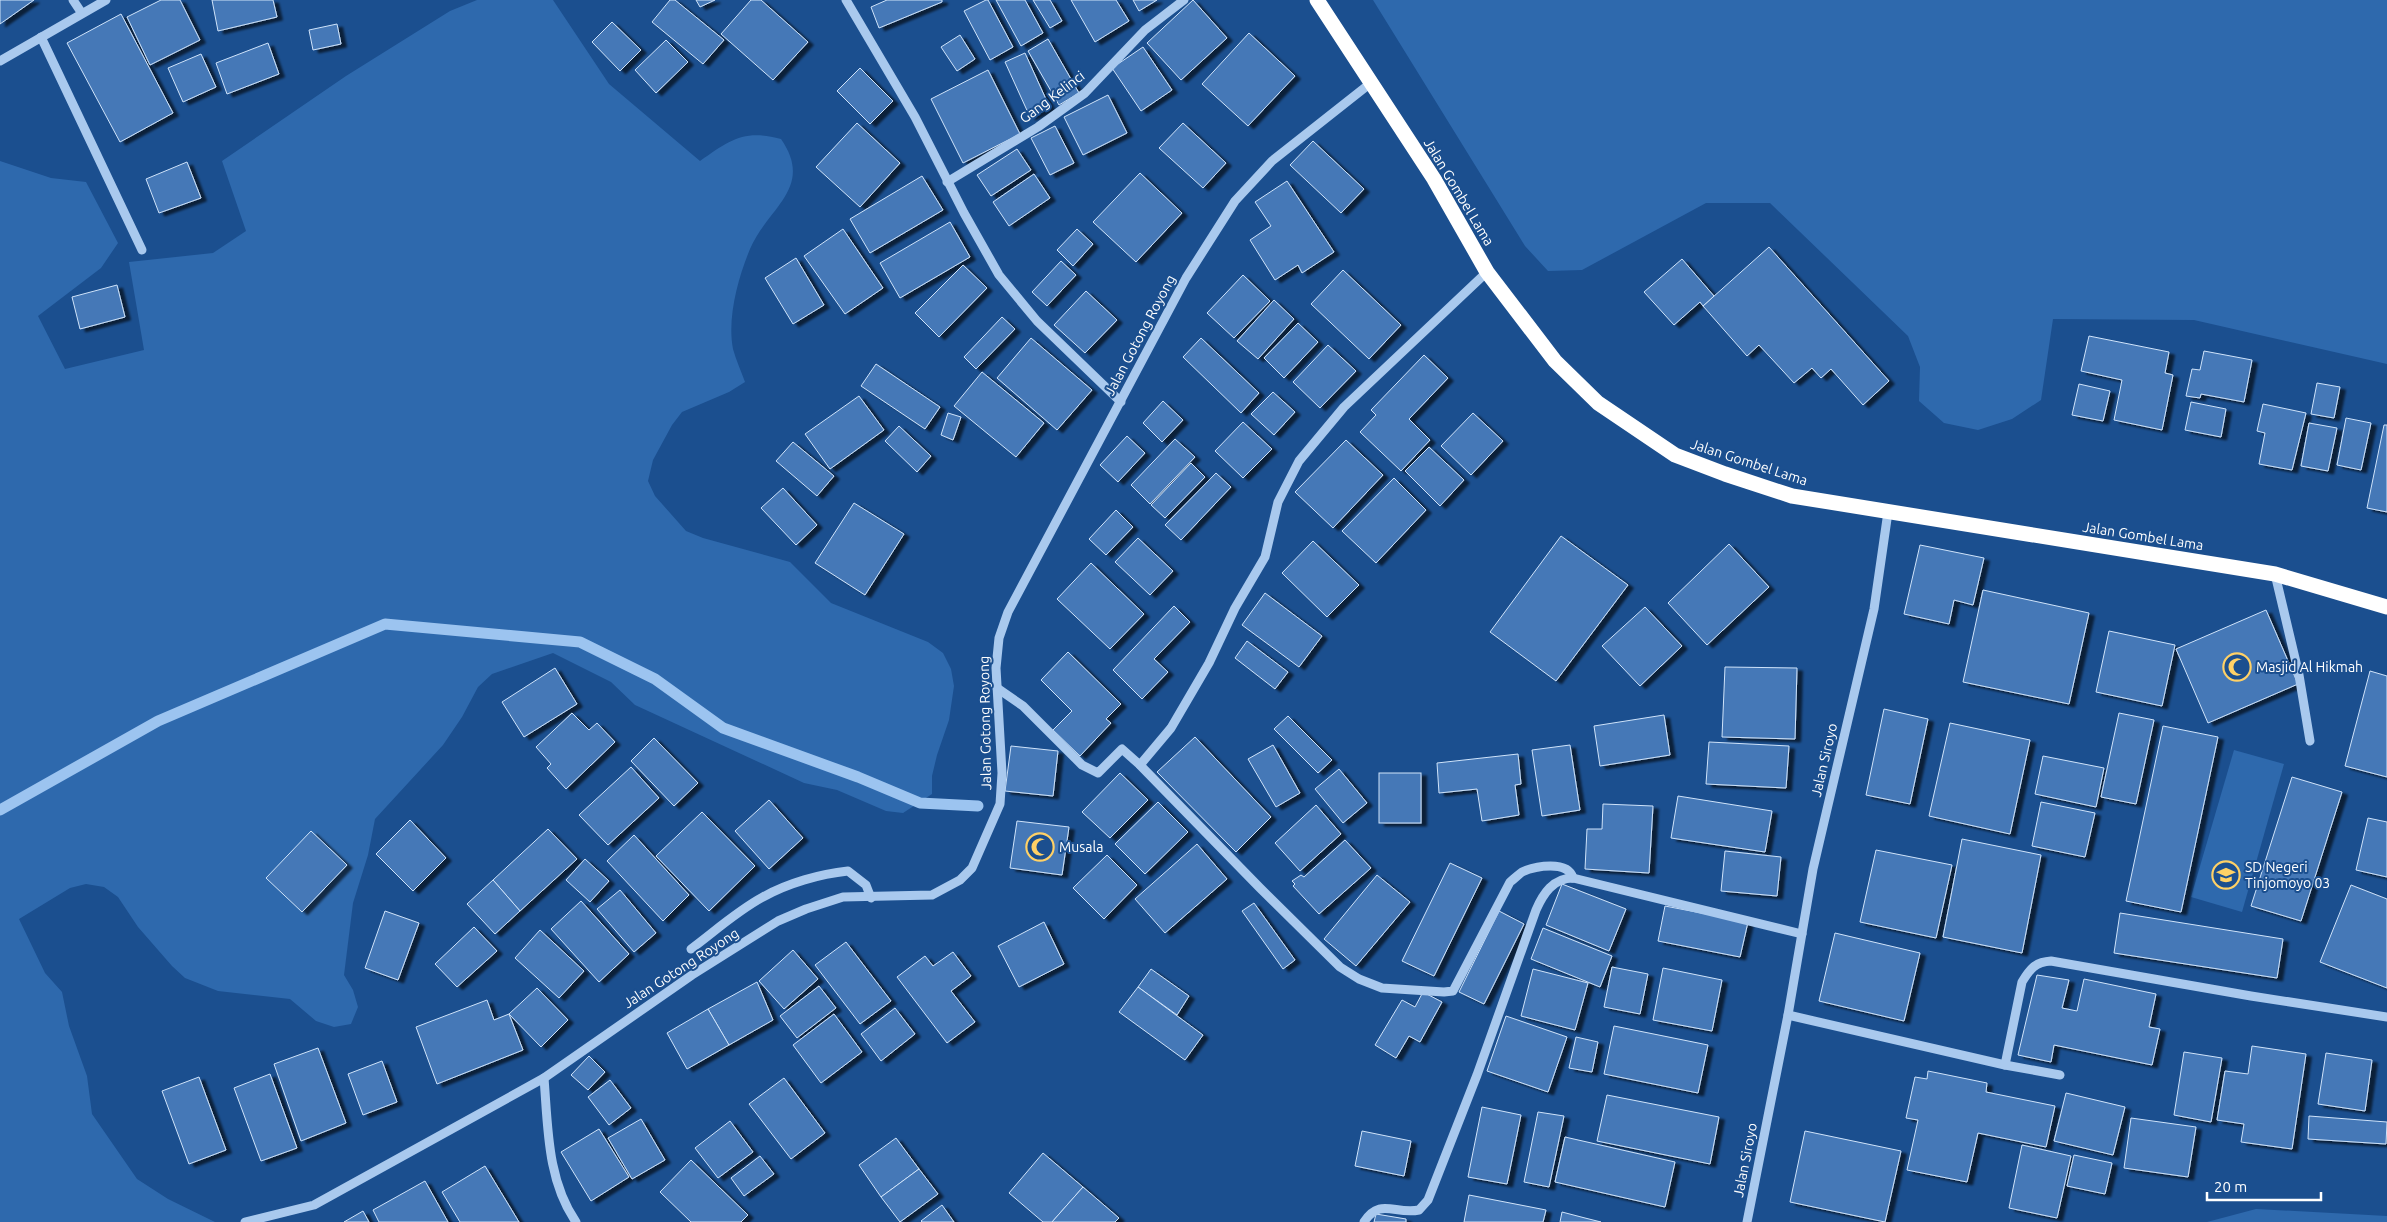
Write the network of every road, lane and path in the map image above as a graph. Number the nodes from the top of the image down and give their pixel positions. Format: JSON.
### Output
{"nodes":[{"id":1,"x":74,"y":0,"type":"edge"},
{"id":2,"x":106,"y":0,"type":"edge"},
{"id":3,"x":846,"y":0,"type":"edge"},
{"id":4,"x":1184,"y":0,"type":"edge"},
{"id":5,"x":1317,"y":0,"type":"edge"},
{"id":6,"x":81,"y":12,"type":"junction"},
{"id":7,"x":41,"y":37,"type":"junction"},
{"id":8,"x":0,"y":61,"type":"edge"},
{"id":9,"x":1372,"y":82,"type":"junction"},
{"id":10,"x":948,"y":182,"type":"junction"},
{"id":11,"x":142,"y":250,"type":"dead end"},
{"id":12,"x":1487,"y":272,"type":"junction"},
{"id":13,"x":1121,"y":402,"type":"junction"},
{"id":14,"x":1888,"y":512,"type":"junction"},
{"id":15,"x":2275,"y":574,"type":"junction"},
{"id":16,"x":2387,"y":607,"type":"edge"},
{"id":17,"x":997,"y":688,"type":"junction"},
{"id":18,"x":2310,"y":741,"type":"dead end"},
{"id":19,"x":1140,"y":765,"type":"junction"},
{"id":20,"x":1573,"y":878,"type":"junction"},
{"id":21,"x":871,"y":898,"type":"junction"},
{"id":22,"x":1802,"y":934,"type":"junction"},
{"id":23,"x":691,"y":949,"type":"dead end"},
{"id":24,"x":1788,"y":1015,"type":"junction"},
{"id":25,"x":2387,"y":1017,"type":"edge"},
{"id":26,"x":2006,"y":1065,"type":"junction"},
{"id":27,"x":2060,"y":1075,"type":"dead end"},
{"id":28,"x":544,"y":1078,"type":"junction"},
{"id":29,"x":245,"y":1222,"type":"edge"},
{"id":30,"x":576,"y":1222,"type":"edge"},
{"id":31,"x":1364,"y":1222,"type":"edge"},
{"id":32,"x":1747,"y":1222,"type":"edge"}],
"edges":[{"from":1,"to":6,"type":"street"},
{"from":2,"to":6,"type":"street"},
{"from":3,"to":10,"type":"street"},
{"from":4,"to":10,"type":"street","name":"Gang Kelinci"},
{"from":5,"to":9,"type":"highway","name":"Jalan Gombel Lama"},
{"from":6,"to":7,"type":"street"},
{"from":7,"to":8,"type":"street"},
{"from":7,"to":11,"type":"street"},
{"from":9,"to":12,"type":"highway","name":"Jalan Gombel Lama"},
{"from":9,"to":13,"type":"street","name":"Jalan Gotong Royong"},
{"from":10,"to":13,"type":"street"},
{"from":12,"to":14,"type":"highway","name":"Jalan Gombel Lama"},
{"from":12,"to":19,"type":"street"},
{"from":13,"to":17,"type":"street","name":"Jalan Gotong Royong"},
{"from":14,"to":15,"type":"highway","name":"Jalan Gombel Lama"},
{"from":14,"to":22,"type":"street","name":"Jalan Siroyo"},
{"from":15,"to":16,"type":"highway","name":"Jalan Gombel Lama"},
{"from":15,"to":18,"type":"street"},
{"from":17,"to":19,"type":"street"},
{"from":17,"to":21,"type":"street","name":"Jalan Gotong Royong"},
{"from":19,"to":20,"type":"street"},
{"from":20,"to":22,"type":"street"},
{"from":20,"to":31,"type":"street"},
{"from":21,"to":23,"type":"street"},
{"from":21,"to":28,"type":"street","name":"Jalan Gotong Royong"},
{"from":22,"to":24,"type":"street","name":"Jalan Siroyo"},
{"from":24,"to":26,"type":"street"},
{"from":24,"to":32,"type":"street","name":"Jalan Siroyo"},
{"from":25,"to":26,"type":"street"},
{"from":26,"to":27,"type":"street"},
{"from":28,"to":29,"type":"street","name":"Jalan Gotong Royong"},
{"from":28,"to":30,"type":"street"}]}
